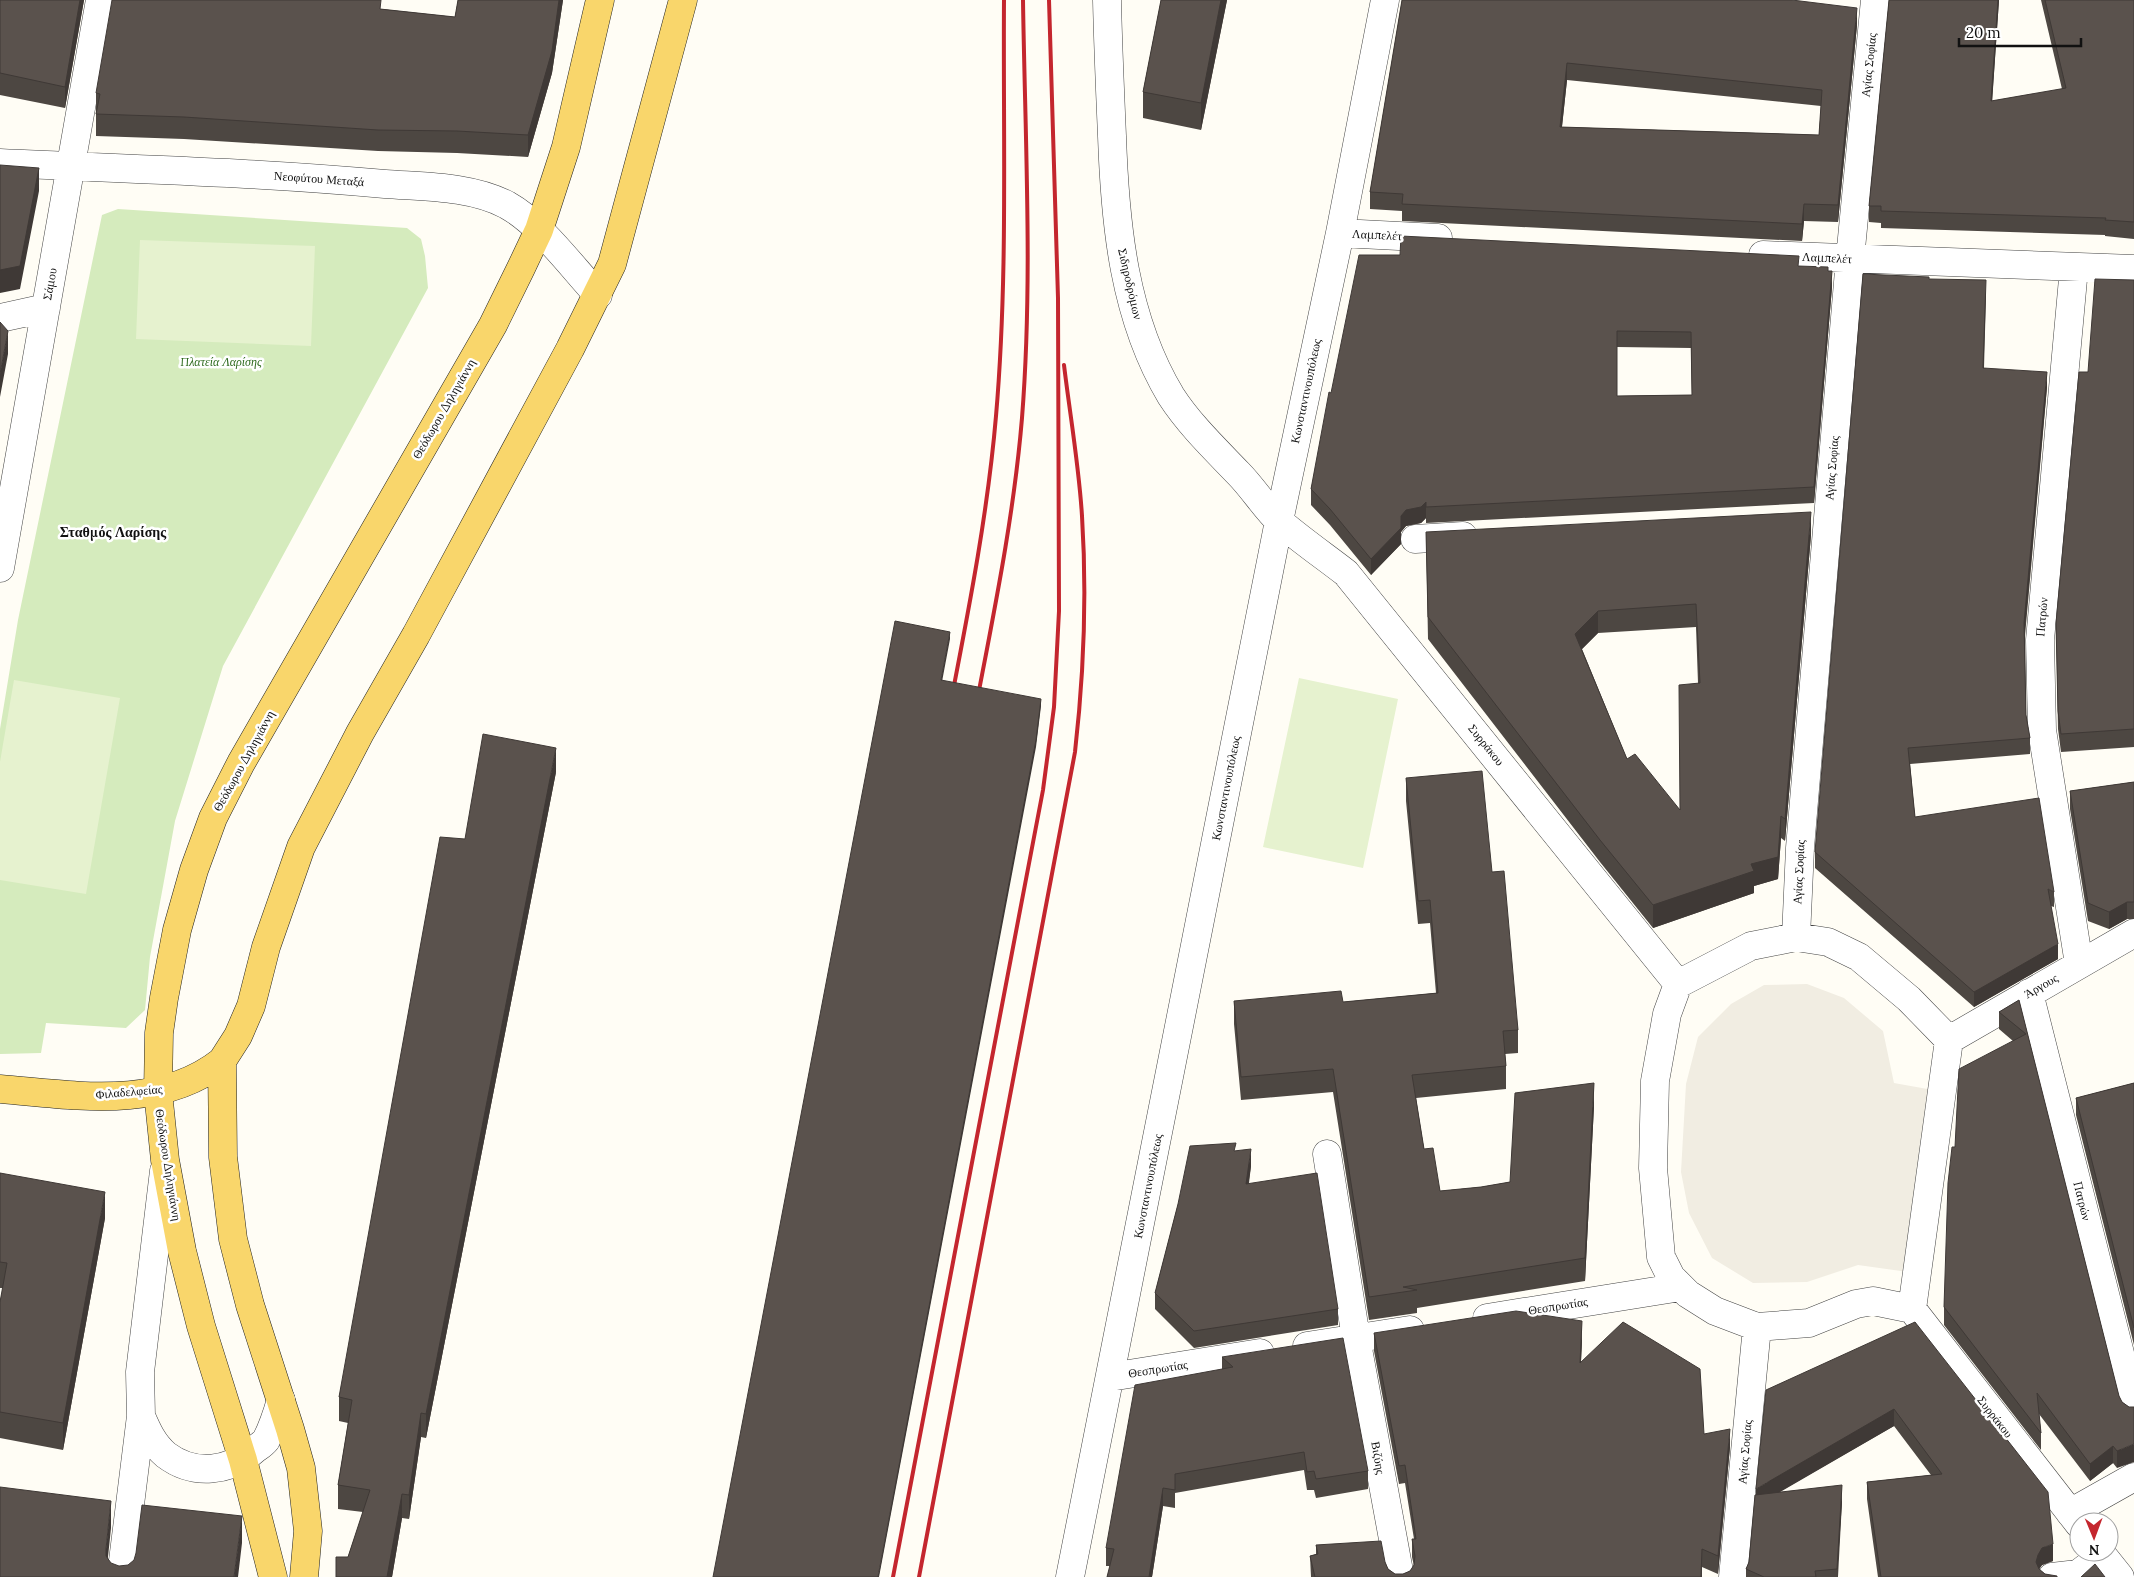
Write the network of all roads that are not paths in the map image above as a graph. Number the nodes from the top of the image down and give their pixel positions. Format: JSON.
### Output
{"nodes":[{"id":1,"x":100,"y":0,"type":"edge"},
{"id":2,"x":600,"y":0,"type":"edge"},
{"id":3,"x":682,"y":0,"type":"edge"},
{"id":4,"x":1107,"y":0,"type":"edge"},
{"id":5,"x":1385,"y":0,"type":"edge"},
{"id":6,"x":1875,"y":5,"type":"edge"},
{"id":7,"x":1847,"y":8,"type":"edge"},
{"id":8,"x":0,"y":163,"type":"edge"},
{"id":9,"x":71,"y":166,"type":"junction"},
{"id":10,"x":539,"y":230,"type":"junction"},
{"id":11,"x":1340,"y":233,"type":"junction"},
{"id":12,"x":1467,"y":240,"type":"edge"},
{"id":13,"x":1742,"y":254,"type":"edge"},
{"id":14,"x":1850,"y":259,"type":"junction"},
{"id":15,"x":2074,"y":268,"type":"junction"},
{"id":16,"x":2134,"y":269,"type":"edge"},
{"id":17,"x":598,"y":295,"type":"junction"},
{"id":18,"x":46,"y":308,"type":"junction"},
{"id":19,"x":0,"y":318,"type":"edge"},
{"id":20,"x":1828,"y":518,"type":"junction"},
{"id":21,"x":1798,"y":519,"type":"edge"},
{"id":22,"x":1279,"y":521,"type":"junction"},
{"id":23,"x":1484,"y":535,"type":"edge"},
{"id":24,"x":1415,"y":539,"type":"dead end"},
{"id":25,"x":0,"y":568,"type":"edge"},
{"id":26,"x":2134,"y":933,"type":"edge"},
{"id":27,"x":1796,"y":937,"type":"junction"},
{"id":28,"x":2079,"y":964,"type":"junction"},
{"id":29,"x":1678,"y":984,"type":"junction"},
{"id":30,"x":2029,"y":993,"type":"junction"},
{"id":31,"x":1949,"y":1040,"type":"junction"},
{"id":32,"x":222,"y":1061,"type":"junction"},
{"id":33,"x":0,"y":1089,"type":"edge"},
{"id":34,"x":158,"y":1092,"type":"junction"},
{"id":35,"x":1327,"y":1154,"type":"dead end"},
{"id":36,"x":165,"y":1160,"type":"junction"},
{"id":37,"x":1681,"y":1287,"type":"junction"},
{"id":38,"x":1912,"y":1309,"type":"junction"},
{"id":39,"x":1464,"y":1321,"type":"edge"},
{"id":40,"x":1435,"y":1326,"type":"edge"},
{"id":41,"x":1757,"y":1326,"type":"junction"},
{"id":42,"x":1356,"y":1338,"type":"junction"},
{"id":43,"x":1110,"y":1377,"type":"junction"},
{"id":44,"x":281,"y":1400,"type":"junction"},
{"id":45,"x":2134,"y":1409,"type":"edge"},
{"id":46,"x":141,"y":1416,"type":"junction"},
{"id":47,"x":243,"y":1460,"type":"junction"},
{"id":48,"x":2134,"y":1476,"type":"edge"},
{"id":49,"x":2070,"y":1512,"type":"edge"},
{"id":50,"x":2085,"y":1512,"type":"edge"},
{"id":51,"x":2092,"y":1562,"type":"edge"},
{"id":52,"x":2108,"y":1562,"type":"edge"},
{"id":53,"x":120,"y":1577,"type":"edge"},
{"id":54,"x":272,"y":1577,"type":"edge"},
{"id":55,"x":304,"y":1577,"type":"edge"},
{"id":56,"x":1070,"y":1577,"type":"edge"},
{"id":57,"x":1400,"y":1577,"type":"edge"},
{"id":58,"x":1734,"y":1577,"type":"edge"},
{"id":59,"x":2052,"y":1577,"type":"edge"},
{"id":60,"x":2120,"y":1577,"type":"edge"}],
"edges":[{"from":1,"to":9,"type":"street","name":"Σάμου"},
{"from":2,"to":10,"type":"main road","name":"Θεόδωρου Δηληγιάννη"},
{"from":3,"to":17,"type":"main road"},
{"from":4,"to":22,"type":"street","name":"Σιδηροδρόμων"},
{"from":5,"to":11,"type":"street","name":"Κωνσταντινουπόλεως"},
{"from":6,"to":7,"type":"street"},
{"from":6,"to":14,"type":"street","name":"Αγίας Σοφίας"},
{"from":8,"to":9,"type":"street","name":"Νεοφύτου Μεταξά"},
{"from":9,"to":10,"type":"street","name":"Νεοφύτου Μεταξά"},
{"from":9,"to":18,"type":"street","name":"Σάμου"},
{"from":10,"to":17,"type":"street","name":"Νεοφύτου Μεταξά"},
{"from":10,"to":34,"type":"main road","name":"Θεόδωρου Δηληγιάννη"},
{"from":11,"to":12,"type":"street","name":"Λαμπελέτ"},
{"from":11,"to":22,"type":"street","name":"Κωνσταντινουπόλεως"},
{"from":13,"to":14,"type":"street","name":"Λαμπελέτ"},
{"from":14,"to":15,"type":"street","name":"Λαμπελέτ"},
{"from":14,"to":20,"type":"street","name":"Αγίας Σοφίας"},
{"from":15,"to":16,"type":"street","name":"Λαμπελέτ"},
{"from":15,"to":28,"type":"street","name":"Πατρών"},
{"from":17,"to":32,"type":"main road"},
{"from":18,"to":19,"type":"street"},
{"from":18,"to":25,"type":"street","name":"Σάμου"},
{"from":20,"to":21,"type":"street"},
{"from":20,"to":27,"type":"street","name":"Αγίας Σοφίας"},
{"from":22,"to":29,"type":"street","name":"Συρράκου"},
{"from":22,"to":43,"type":"street","name":"Κωνσταντινουπόλεως"},
{"from":23,"to":24,"type":"street"},
{"from":26,"to":28,"type":"street","name":"Άργους"},
{"from":27,"to":29,"type":"street"},
{"from":27,"to":31,"type":"street"},
{"from":28,"to":30,"type":"street","name":"Άργους"},
{"from":29,"to":37,"type":"street"},
{"from":30,"to":31,"type":"street","name":"Άργους"},
{"from":30,"to":45,"type":"street","name":"Πατρών"},
{"from":31,"to":38,"type":"street"},
{"from":32,"to":34,"type":"main road","name":"Φιλαδελφείας"},
{"from":32,"to":44,"type":"main road"},
{"from":33,"to":34,"type":"main road","name":"Φιλαδελφείας"},
{"from":34,"to":36,"type":"main road","name":"Θεόδωρου Δηληγιάννη"},
{"from":35,"to":42,"type":"street","name":"Βιζύης"},
{"from":36,"to":46,"type":"street"},
{"from":36,"to":47,"type":"main road","name":"Θεόδωρου Δηληγιάννη"},
{"from":37,"to":39,"type":"street","name":"Θεσπρωτίας"},
{"from":37,"to":41,"type":"street"},
{"from":38,"to":41,"type":"street"},
{"from":38,"to":49,"type":"street","name":"Συρράκου"},
{"from":40,"to":42,"type":"street","name":"Θεσπρωτίας"},
{"from":41,"to":58,"type":"street","name":"Αγίας Σοφίας"},
{"from":42,"to":43,"type":"street","name":"Θεσπρωτίας"},
{"from":42,"to":57,"type":"street","name":"Βιζύης"},
{"from":43,"to":56,"type":"street","name":"Κωνσταντινουπόλεως"},
{"from":44,"to":47,"type":"street"},
{"from":44,"to":55,"type":"main road"},
{"from":46,"to":47,"type":"street"},
{"from":46,"to":53,"type":"street"},
{"from":47,"to":54,"type":"main road","name":"Θεόδωρου Δηληγιάννη"},
{"from":48,"to":50,"type":"street"},
{"from":51,"to":59,"type":"street"},
{"from":52,"to":60,"type":"street"}]}
